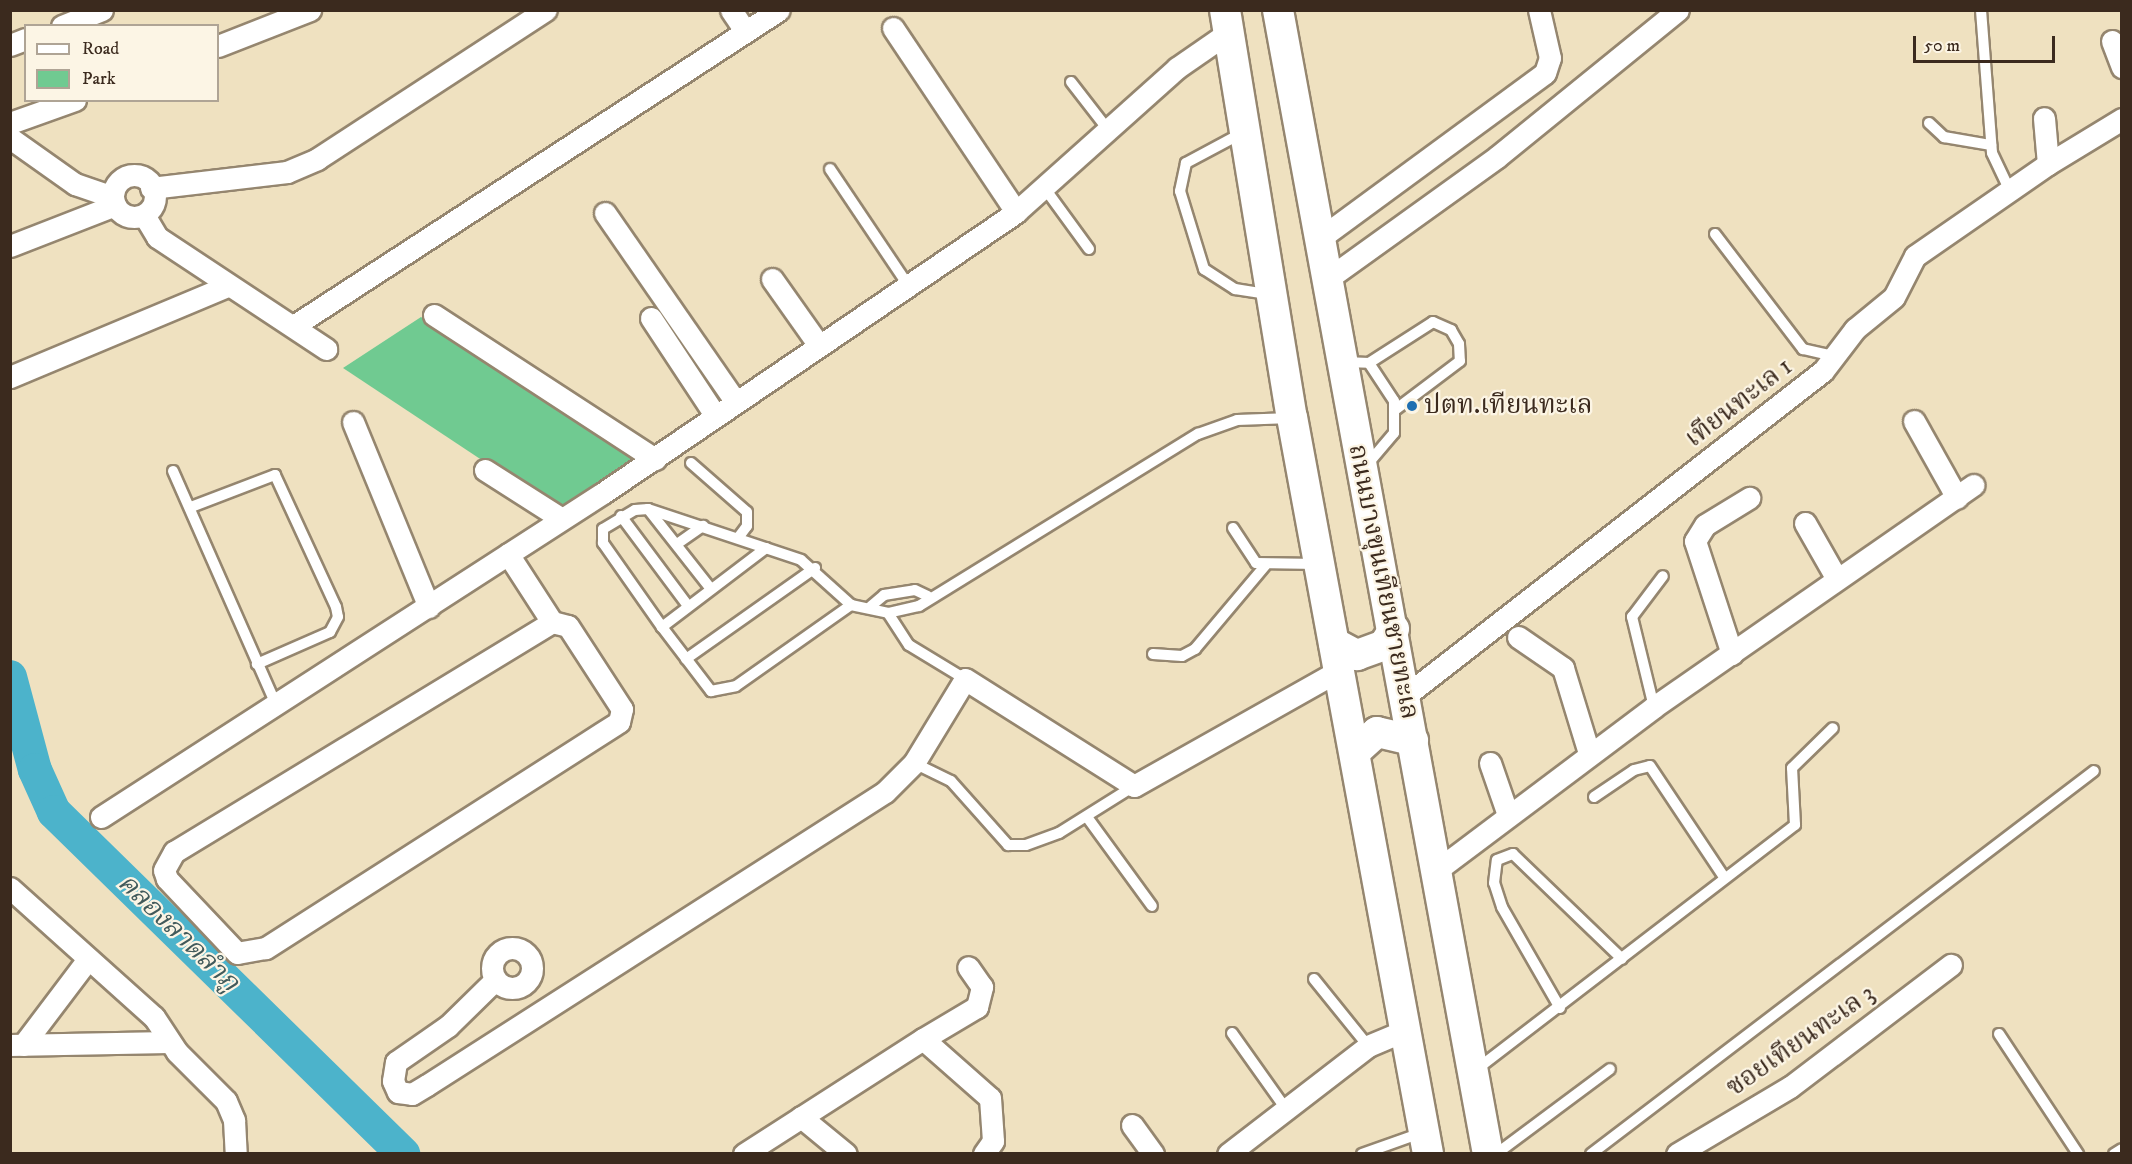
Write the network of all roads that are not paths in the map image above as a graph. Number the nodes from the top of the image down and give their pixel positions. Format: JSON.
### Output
{"nodes":[{"id":1,"x":310,"y":10,"type":"edge"},
{"id":2,"x":546,"y":10,"type":"edge"},
{"id":3,"x":731,"y":10,"type":"edge"},
{"id":4,"x":779,"y":10,"type":"edge"},
{"id":5,"x":1278,"y":10,"type":"edge"},
{"id":6,"x":1539,"y":10,"type":"edge"},
{"id":7,"x":1678,"y":10,"type":"edge"},
{"id":8,"x":1981,"y":10,"type":"edge"},
{"id":9,"x":97,"y":12,"type":"edge"},
{"id":10,"x":1227,"y":21,"type":"edge"},
{"id":11,"x":67,"y":24,"type":"edge"},
{"id":12,"x":893,"y":28,"type":"dead end"},
{"id":13,"x":745,"y":31,"type":"junction"},
{"id":14,"x":2112,"y":41,"type":"dead end"},
{"id":15,"x":219,"y":46,"type":"edge"},
{"id":16,"x":2121,"y":67,"type":"edge"},
{"id":17,"x":1071,"y":82,"type":"dead end"},
{"id":18,"x":69,"y":102,"type":"edge"},
{"id":19,"x":2044,"y":118,"type":"dead end"},
{"id":20,"x":2121,"y":119,"type":"edge"},
{"id":21,"x":10,"y":123,"type":"edge"},
{"id":22,"x":1929,"y":123,"type":"dead end"},
{"id":23,"x":1109,"y":131,"type":"junction"},
{"id":24,"x":1245,"y":132,"type":"junction"},
{"id":25,"x":10,"y":138,"type":"edge"},
{"id":26,"x":1991,"y":145,"type":"junction"},
{"id":27,"x":2048,"y":164,"type":"junction"},
{"id":28,"x":830,"y":169,"type":"dead end"},
{"id":29,"x":151,"y":188,"type":"junction"},
{"id":30,"x":1046,"y":190,"type":"junction"},
{"id":31,"x":2011,"y":193,"type":"junction"},
{"id":32,"x":114,"y":201,"type":"junction"},
{"id":33,"x":1016,"y":212,"type":"junction"},
{"id":34,"x":605,"y":213,"type":"dead end"},
{"id":35,"x":144,"y":215,"type":"junction"},
{"id":36,"x":1716,"y":234,"type":"dead end"},
{"id":37,"x":1319,"y":239,"type":"junction"},
{"id":38,"x":10,"y":246,"type":"edge"},
{"id":39,"x":1089,"y":249,"type":"dead end"},
{"id":40,"x":772,"y":279,"type":"dead end"},
{"id":41,"x":1326,"y":280,"type":"junction"},
{"id":42,"x":908,"y":285,"type":"junction"},
{"id":43,"x":228,"y":286,"type":"junction"},
{"id":44,"x":1271,"y":294,"type":"junction"},
{"id":45,"x":434,"y":315,"type":"dead end"},
{"id":46,"x":651,"y":318,"type":"dead end"},
{"id":47,"x":294,"y":325,"type":"junction"},
{"id":48,"x":818,"y":344,"type":"junction"},
{"id":49,"x":326,"y":349,"type":"dead end"},
{"id":50,"x":1835,"y":356,"type":"junction"},
{"id":51,"x":1355,"y":363,"type":"junction"},
{"id":52,"x":10,"y":377,"type":"edge"},
{"id":53,"x":735,"y":401,"type":"junction"},
{"id":54,"x":1395,"y":410,"type":"junction"},
{"id":55,"x":715,"y":415,"type":"junction"},
{"id":56,"x":1292,"y":417,"type":"junction"},
{"id":57,"x":1914,"y":421,"type":"dead end"},
{"id":58,"x":353,"y":422,"type":"dead end"},
{"id":59,"x":655,"y":459,"type":"junction"},
{"id":60,"x":691,"y":463,"type":"dead end"},
{"id":61,"x":485,"y":470,"type":"dead end"},
{"id":62,"x":1362,"y":470,"type":"junction"},
{"id":63,"x":173,"y":471,"type":"dead end"},
{"id":64,"x":1749,"y":498,"type":"dead end"},
{"id":65,"x":191,"y":507,"type":"junction"},
{"id":66,"x":648,"y":508,"type":"junction"},
{"id":67,"x":621,"y":516,"type":"junction"},
{"id":68,"x":562,"y":519,"type":"junction"},
{"id":69,"x":1805,"y":523,"type":"dead end"},
{"id":70,"x":703,"y":526,"type":"junction"},
{"id":71,"x":1233,"y":528,"type":"dead end"},
{"id":72,"x":738,"y":538,"type":"junction"},
{"id":73,"x":677,"y":544,"type":"junction"},
{"id":74,"x":766,"y":548,"type":"junction"},
{"id":75,"x":508,"y":554,"type":"junction"},
{"id":76,"x":1318,"y":564,"type":"junction"},
{"id":77,"x":1265,"y":566,"type":"junction"},
{"id":78,"x":815,"y":568,"type":"junction"},
{"id":79,"x":1663,"y":576,"type":"dead end"},
{"id":80,"x":1837,"y":579,"type":"junction"},
{"id":81,"x":711,"y":589,"type":"junction"},
{"id":82,"x":928,"y":596,"type":"junction"},
{"id":83,"x":851,"y":605,"type":"junction"},
{"id":84,"x":688,"y":606,"type":"junction"},
{"id":85,"x":871,"y":606,"type":"junction"},
{"id":86,"x":429,"y":607,"type":"junction"},
{"id":87,"x":888,"y":613,"type":"junction"},
{"id":88,"x":552,"y":622,"type":"junction"},
{"id":89,"x":662,"y":627,"type":"junction"},
{"id":90,"x":1394,"y":629,"type":"junction"},
{"id":91,"x":1518,"y":637,"type":"dead end"},
{"id":92,"x":1153,"y":654,"type":"dead end"},
{"id":93,"x":1732,"y":654,"type":"junction"},
{"id":94,"x":1337,"y":657,"type":"junction"},
{"id":95,"x":686,"y":658,"type":"junction"},
{"id":96,"x":258,"y":664,"type":"junction"},
{"id":97,"x":965,"y":679,"type":"junction"},
{"id":98,"x":1405,"y":696,"type":"junction"},
{"id":99,"x":1654,"y":707,"type":"junction"},
{"id":100,"x":277,"y":708,"type":"junction"},
{"id":101,"x":1833,"y":728,"type":"dead end"},
{"id":102,"x":1413,"y":740,"type":"junction"},
{"id":103,"x":1357,"y":750,"type":"junction"},
{"id":104,"x":1589,"y":753,"type":"junction"},
{"id":105,"x":1490,"y":763,"type":"dead end"},
{"id":106,"x":914,"y":764,"type":"junction"},
{"id":107,"x":2094,"y":771,"type":"dead end"},
{"id":108,"x":1134,"y":786,"type":"junction"},
{"id":109,"x":1594,"y":797,"type":"dead end"},
{"id":110,"x":1507,"y":812,"type":"junction"},
{"id":111,"x":101,"y":816,"type":"dead end"},
{"id":112,"x":1087,"y":817,"type":"junction"},
{"id":113,"x":1437,"y":870,"type":"junction"},
{"id":114,"x":1724,"y":877,"type":"junction"},
{"id":115,"x":10,"y":888,"type":"edge"},
{"id":116,"x":1152,"y":906,"type":"dead end"},
{"id":117,"x":88,"y":959,"type":"junction"},
{"id":118,"x":1622,"y":959,"type":"junction"},
{"id":119,"x":1951,"y":965,"type":"dead end"},
{"id":120,"x":968,"y":967,"type":"dead end"},
{"id":121,"x":1314,"y":979,"type":"dead end"},
{"id":122,"x":495,"y":980,"type":"dead end"},
{"id":123,"x":1560,"y":1008,"type":"junction"},
{"id":124,"x":1406,"y":1030,"type":"junction"},
{"id":125,"x":1232,"y":1033,"type":"dead end"},
{"id":126,"x":1999,"y":1034,"type":"dead end"},
{"id":127,"x":923,"y":1039,"type":"junction"},
{"id":128,"x":169,"y":1042,"type":"junction"},
{"id":129,"x":17,"y":1045,"type":"edge"},
{"id":130,"x":1368,"y":1047,"type":"junction"},
{"id":131,"x":1610,"y":1069,"type":"dead end"},
{"id":132,"x":1472,"y":1073,"type":"junction"},
{"id":133,"x":1286,"y":1109,"type":"junction"},
{"id":134,"x":801,"y":1117,"type":"junction"},
{"id":135,"x":1132,"y":1125,"type":"dead end"},
{"id":136,"x":1426,"y":1143,"type":"edge"},
{"id":137,"x":2121,"y":1149,"type":"edge"},
{"id":138,"x":236,"y":1154,"type":"edge"},
{"id":139,"x":744,"y":1154,"type":"edge"},
{"id":140,"x":846,"y":1154,"type":"edge"},
{"id":141,"x":984,"y":1154,"type":"edge"},
{"id":142,"x":1153,"y":1154,"type":"edge"},
{"id":143,"x":1228,"y":1154,"type":"edge"},
{"id":144,"x":1362,"y":1154,"type":"edge"},
{"id":145,"x":1488,"y":1154,"type":"edge"},
{"id":146,"x":1496,"y":1154,"type":"edge"},
{"id":147,"x":1591,"y":1154,"type":"edge"},
{"id":148,"x":1677,"y":1154,"type":"edge"},
{"id":149,"x":2078,"y":1154,"type":"edge"},
{"id":150,"x":2114,"y":1154,"type":"edge"}],
"edges":[{"from":1,"to":15,"type":"street"},
{"from":2,"to":29,"type":"street"},
{"from":3,"to":13,"type":"street"},
{"from":4,"to":13,"type":"street"},
{"from":5,"to":37,"type":"main road","name":"ถนนบางขุนเทียนชายทะเล"},
{"from":6,"to":37,"type":"street"},
{"from":7,"to":41,"type":"street"},
{"from":8,"to":26,"type":"lane"},
{"from":9,"to":11,"type":"street"},
{"from":10,"to":23,"type":"street"},
{"from":10,"to":24,"type":"main road"},
{"from":12,"to":33,"type":"street"},
{"from":13,"to":47,"type":"street"},
{"from":14,"to":16,"type":"street"},
{"from":17,"to":23,"type":"lane"},
{"from":18,"to":21,"type":"street"},
{"from":19,"to":27,"type":"street"},
{"from":20,"to":27,"type":"street","name":"เทียนทะเล 1"},
{"from":22,"to":26,"type":"lane"},
{"from":23,"to":30,"type":"street"},
{"from":24,"to":44,"type":"main road"},
{"from":24,"to":44,"type":"lane"},
{"from":25,"to":32,"type":"street"},
{"from":26,"to":31,"type":"lane"},
{"from":27,"to":31,"type":"street","name":"เทียนทะเล 1"},
{"from":28,"to":42,"type":"lane"},
{"from":29,"to":32,"type":"street"},
{"from":29,"to":35,"type":"street"},
{"from":30,"to":33,"type":"street"},
{"from":30,"to":39,"type":"lane"},
{"from":31,"to":50,"type":"street","name":"เทียนทะเล 1"},
{"from":32,"to":35,"type":"street"},
{"from":32,"to":38,"type":"street"},
{"from":33,"to":42,"type":"street"},
{"from":34,"to":53,"type":"street"},
{"from":35,"to":43,"type":"street"},
{"from":36,"to":50,"type":"lane"},
{"from":37,"to":41,"type":"main road","name":"ถนนบางขุนเทียนชายทะเล"},
{"from":40,"to":48,"type":"street"},
{"from":41,"to":51,"type":"main road","name":"ถนนบางขุนเทียนชายทะเล"},
{"from":42,"to":48,"type":"street"},
{"from":43,"to":47,"type":"street"},
{"from":43,"to":52,"type":"street"},
{"from":44,"to":56,"type":"main road"},
{"from":45,"to":59,"type":"street"},
{"from":46,"to":55,"type":"street"},
{"from":47,"to":49,"type":"street"},
{"from":48,"to":53,"type":"street"},
{"from":50,"to":98,"type":"street","name":"เทียนทะเล 1"},
{"from":51,"to":54,"type":"lane"},
{"from":51,"to":54,"type":"lane"},
{"from":51,"to":62,"type":"main road","name":"ถนนบางขุนเทียนชายทะเล"},
{"from":53,"to":55,"type":"street"},
{"from":54,"to":62,"type":"lane"},
{"from":55,"to":59,"type":"street"},
{"from":56,"to":76,"type":"main road"},
{"from":56,"to":82,"type":"lane"},
{"from":57,"to":80,"type":"street"},
{"from":58,"to":86,"type":"street"},
{"from":59,"to":68,"type":"street"},
{"from":60,"to":72,"type":"lane"},
{"from":61,"to":68,"type":"street"},
{"from":62,"to":90,"type":"main road","name":"ถนนบางขุนเทียนชายทะเล"},
{"from":63,"to":65,"type":"lane"},
{"from":64,"to":93,"type":"street"},
{"from":65,"to":96,"type":"lane"},
{"from":65,"to":96,"type":"lane"},
{"from":66,"to":67,"type":"lane"},
{"from":66,"to":70,"type":"lane"},
{"from":66,"to":73,"type":"lane"},
{"from":67,"to":84,"type":"lane"},
{"from":67,"to":89,"type":"lane"},
{"from":68,"to":75,"type":"street"},
{"from":69,"to":80,"type":"street"},
{"from":70,"to":72,"type":"lane"},
{"from":70,"to":73,"type":"lane"},
{"from":71,"to":77,"type":"lane"},
{"from":72,"to":74,"type":"lane"},
{"from":73,"to":81,"type":"lane"},
{"from":74,"to":78,"type":"lane"},
{"from":74,"to":81,"type":"lane"},
{"from":75,"to":86,"type":"street"},
{"from":75,"to":88,"type":"street"},
{"from":76,"to":77,"type":"lane"},
{"from":76,"to":94,"type":"main road"},
{"from":77,"to":92,"type":"lane"},
{"from":78,"to":83,"type":"lane"},
{"from":78,"to":95,"type":"lane"},
{"from":79,"to":99,"type":"lane"},
{"from":80,"to":93,"type":"street"},
{"from":81,"to":84,"type":"lane"},
{"from":82,"to":85,"type":"lane"},
{"from":82,"to":87,"type":"lane"},
{"from":83,"to":85,"type":"lane"},
{"from":83,"to":95,"type":"lane"},
{"from":84,"to":89,"type":"lane"},
{"from":85,"to":87,"type":"lane"},
{"from":86,"to":100,"type":"street"},
{"from":87,"to":97,"type":"lane"},
{"from":88,"to":88,"type":"street"},
{"from":89,"to":95,"type":"lane"},
{"from":90,"to":94,"type":"main road"},
{"from":90,"to":98,"type":"main road","name":"ถนนบางขุนเทียนชายทะเล"},
{"from":91,"to":104,"type":"street"},
{"from":93,"to":99,"type":"street"},
{"from":94,"to":103,"type":"main road"},
{"from":94,"to":108,"type":"street"},
{"from":96,"to":100,"type":"lane"},
{"from":97,"to":106,"type":"street"},
{"from":97,"to":108,"type":"street"},
{"from":98,"to":102,"type":"main road","name":"ถนนบางขุนเทียนชายทะเล"},
{"from":99,"to":104,"type":"street"},
{"from":100,"to":111,"type":"street"},
{"from":101,"to":114,"type":"lane"},
{"from":102,"to":103,"type":"main road"},
{"from":102,"to":113,"type":"main road","name":"ถนนบางขุนเทียนชายทะเล"},
{"from":103,"to":124,"type":"main road"},
{"from":104,"to":110,"type":"street"},
{"from":105,"to":110,"type":"street"},
{"from":106,"to":112,"type":"lane"},
{"from":106,"to":122,"type":"street"},
{"from":107,"to":147,"type":"lane"},
{"from":108,"to":112,"type":"lane"},
{"from":109,"to":114,"type":"lane"},
{"from":110,"to":113,"type":"street"},
{"from":112,"to":116,"type":"lane"},
{"from":113,"to":132,"type":"main road","name":"ถนนบางขุนเทียนชายทะเล"},
{"from":114,"to":118,"type":"lane"},
{"from":115,"to":117,"type":"street"},
{"from":117,"to":128,"type":"street"},
{"from":117,"to":129,"type":"street"},
{"from":118,"to":123,"type":"lane"},
{"from":118,"to":123,"type":"lane"},
{"from":119,"to":148,"type":"street","name":"ซอยเทียนทะเล 3"},
{"from":120,"to":127,"type":"street"},
{"from":121,"to":130,"type":"lane"},
{"from":123,"to":132,"type":"lane"},
{"from":124,"to":130,"type":"street"},
{"from":124,"to":136,"type":"main road"},
{"from":125,"to":133,"type":"lane"},
{"from":126,"to":149,"type":"lane"},
{"from":127,"to":134,"type":"street"},
{"from":127,"to":141,"type":"street"},
{"from":128,"to":129,"type":"street"},
{"from":128,"to":138,"type":"street"},
{"from":130,"to":133,"type":"street"},
{"from":131,"to":146,"type":"lane"},
{"from":132,"to":145,"type":"main road","name":"ถนนบางขุนเทียนชายทะเล"},
{"from":133,"to":143,"type":"street"},
{"from":134,"to":139,"type":"street"},
{"from":134,"to":140,"type":"street"},
{"from":135,"to":142,"type":"street"},
{"from":136,"to":144,"type":"lane"},
{"from":137,"to":150,"type":"lane"}]}
